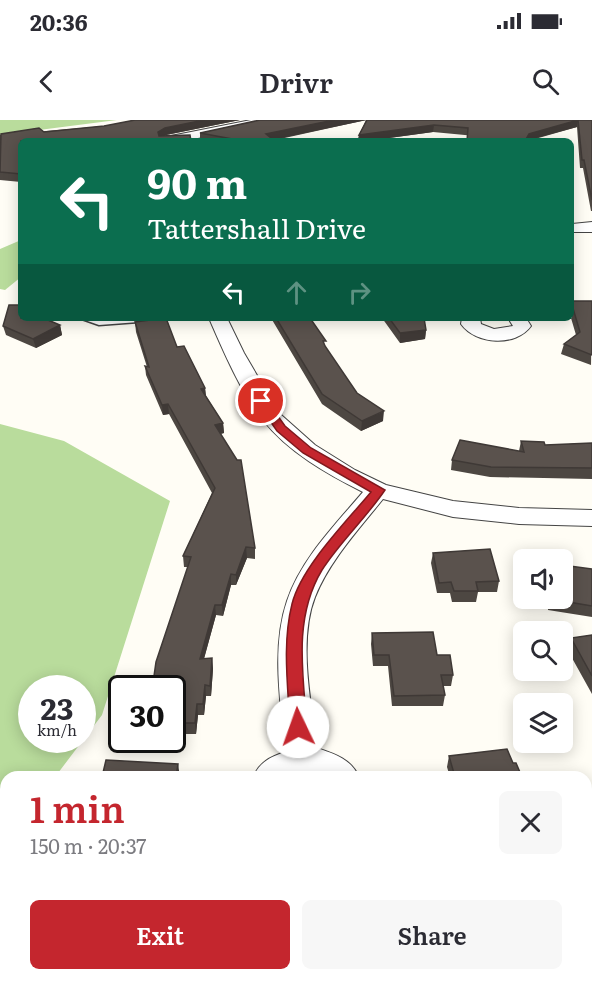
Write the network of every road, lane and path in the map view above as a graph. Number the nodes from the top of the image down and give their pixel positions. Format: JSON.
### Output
{"nodes":[{"id":1,"x":268,"y":120,"type":"edge"},
{"id":2,"x":183,"y":138,"type":"edge"},
{"id":3,"x":592,"y":226,"type":"edge"},
{"id":4,"x":574,"y":228,"type":"edge"},
{"id":5,"x":95,"y":321,"type":"edge"},
{"id":6,"x":112,"y":321,"type":"edge"},
{"id":7,"x":219,"y":321,"type":"edge"},
{"id":8,"x":470,"y":321,"type":"edge"},
{"id":9,"x":519,"y":321,"type":"edge"},
{"id":10,"x":378,"y":490,"type":"junction"},
{"id":11,"x":592,"y":518,"type":"edge"},
{"id":12,"x":302,"y":761,"type":"junction"},
{"id":13,"x":277,"y":771,"type":"edge"},
{"id":14,"x":336,"y":771,"type":"edge"}],
"edges":[{"from":1,"to":2,"type":"street"},
{"from":3,"to":4,"type":"street"},
{"from":5,"to":6,"type":"lane"},
{"from":7,"to":10,"type":"street"},
{"from":8,"to":9,"type":"street"},
{"from":10,"to":11,"type":"street"},
{"from":10,"to":12,"type":"street"},
{"from":12,"to":13,"type":"street"},
{"from":12,"to":14,"type":"street"}]}
